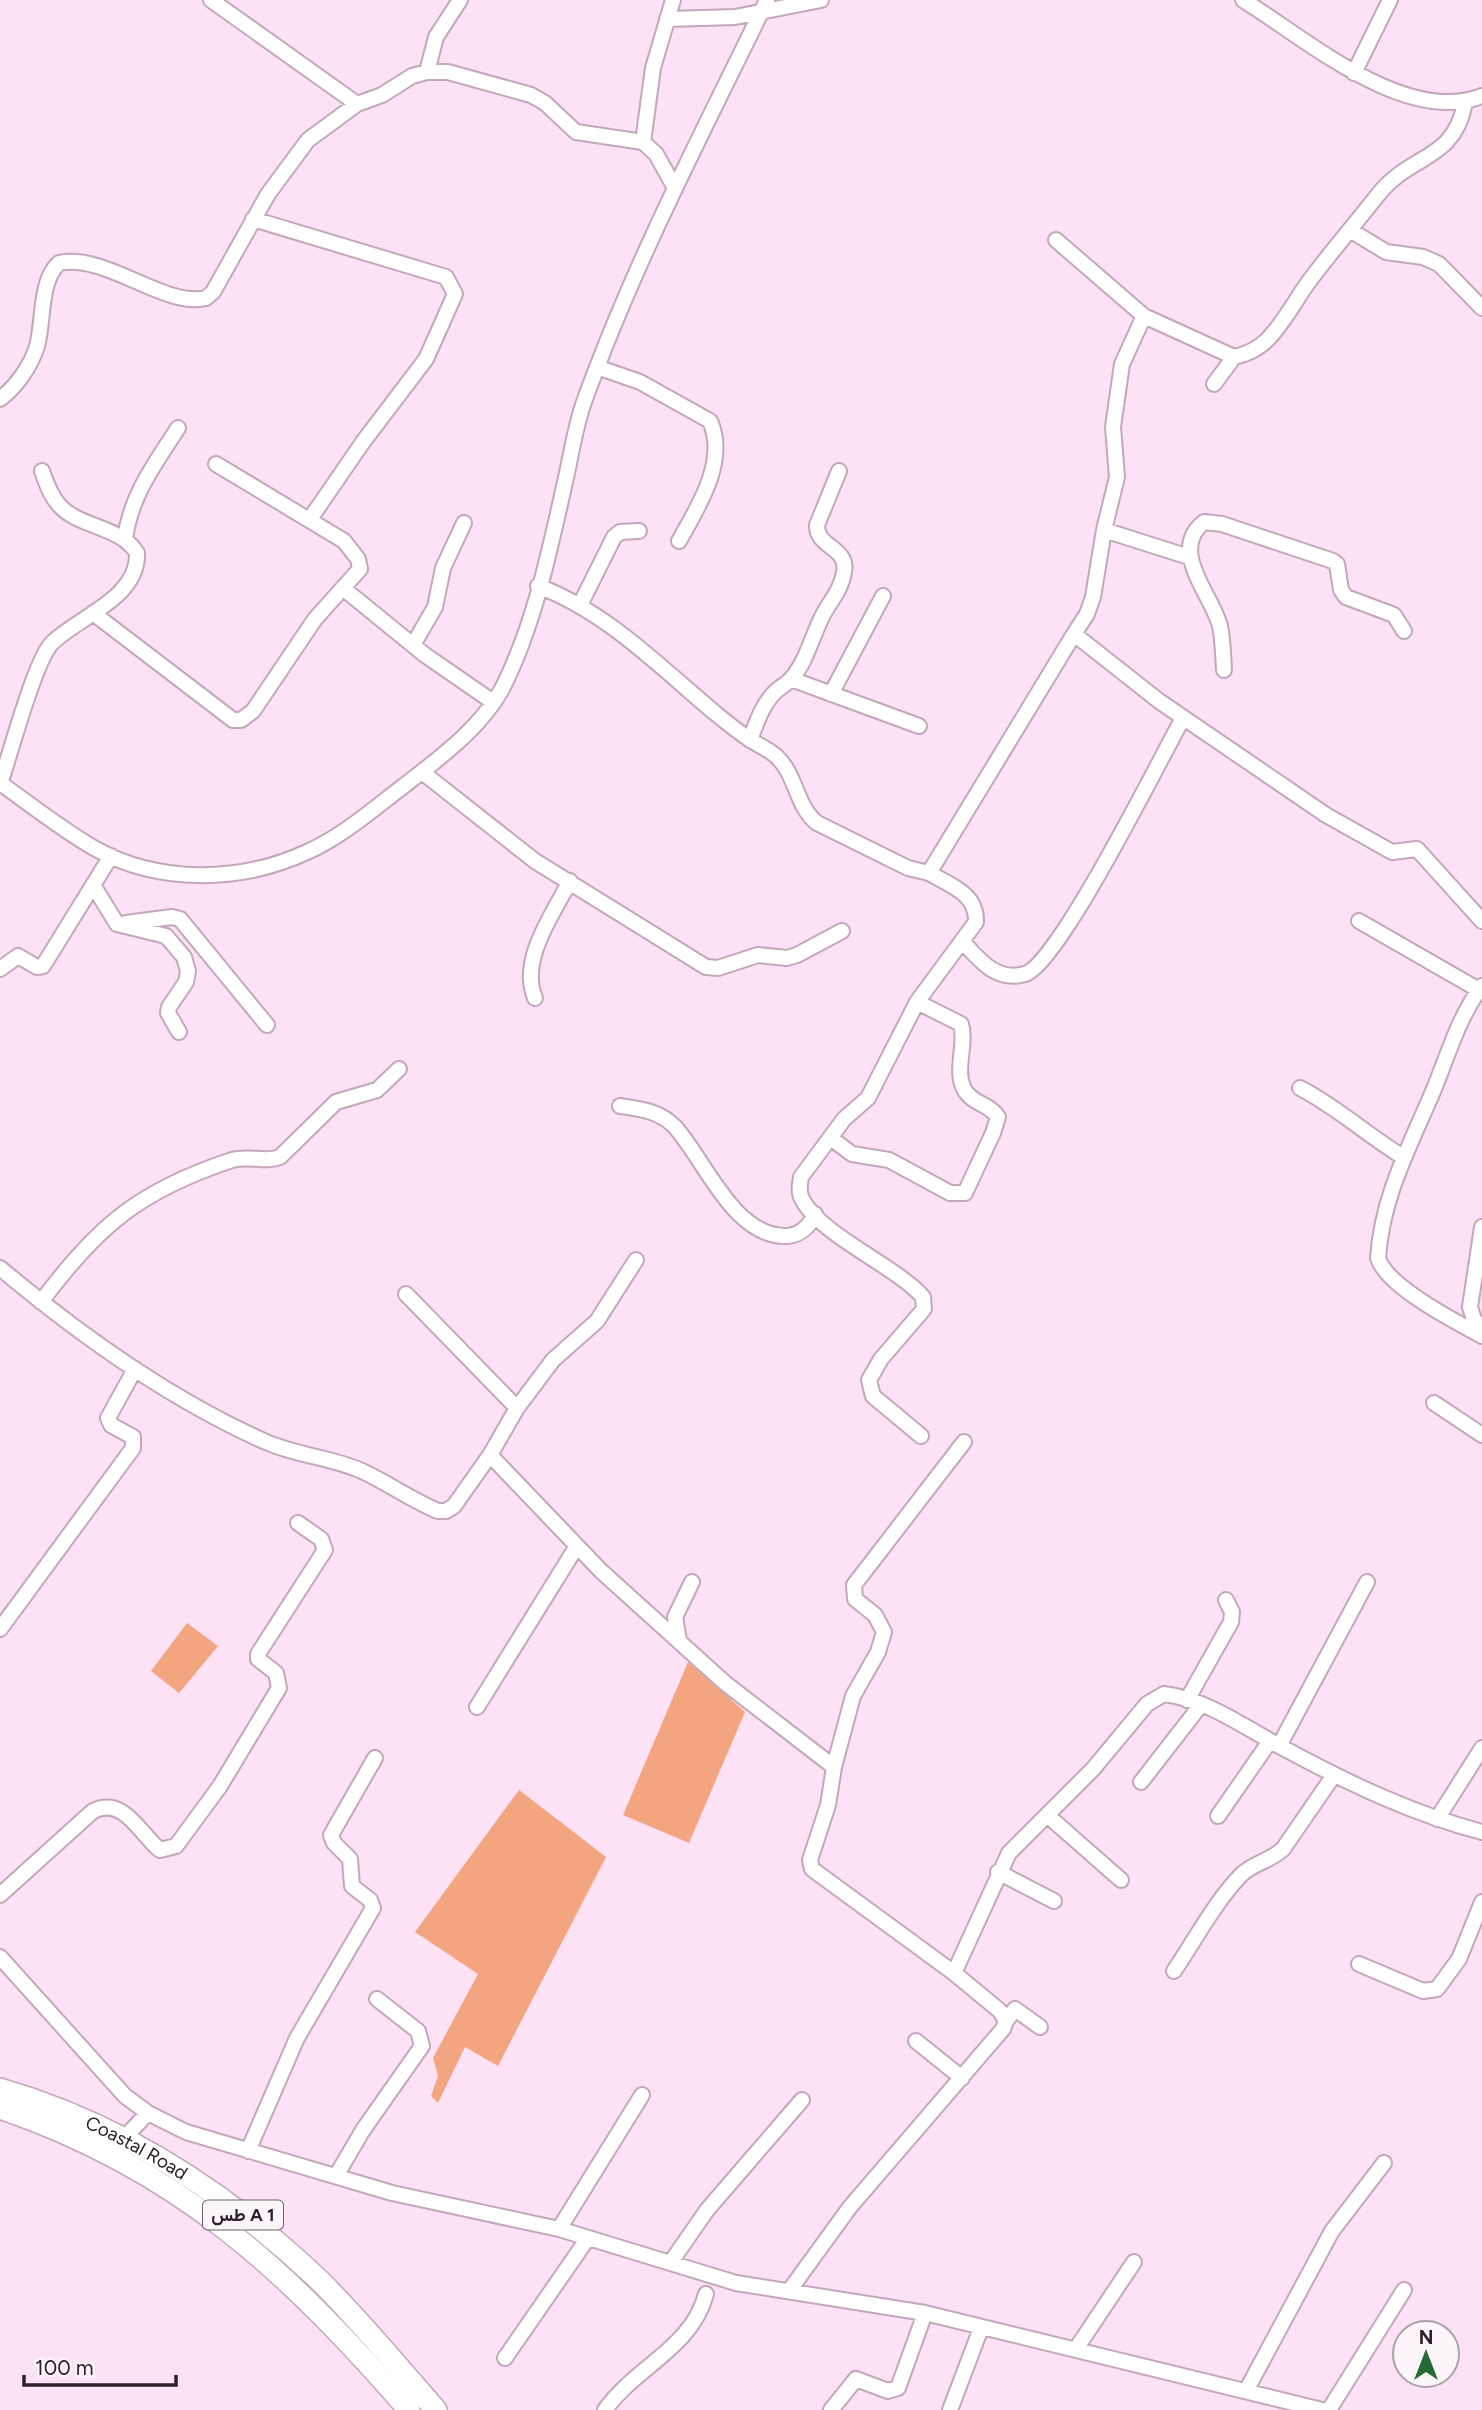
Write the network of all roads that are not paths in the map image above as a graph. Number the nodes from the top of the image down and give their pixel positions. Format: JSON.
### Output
{"nodes":[{"id":1,"x":211,"y":0,"type":"edge"},
{"id":2,"x":460,"y":0,"type":"edge"},
{"id":3,"x":673,"y":0,"type":"edge"},
{"id":4,"x":821,"y":0,"type":"edge"},
{"id":5,"x":1243,"y":0,"type":"edge"},
{"id":6,"x":1390,"y":0,"type":"edge"},
{"id":7,"x":765,"y":6,"type":"edge"},
{"id":8,"x":667,"y":19,"type":"junction"},
{"id":9,"x":428,"y":72,"type":"junction"},
{"id":10,"x":1354,"y":73,"type":"junction"},
{"id":11,"x":1482,"y":96,"type":"edge"},
{"id":12,"x":1465,"y":103,"type":"junction"},
{"id":13,"x":357,"y":104,"type":"junction"},
{"id":14,"x":643,"y":142,"type":"junction"},
{"id":15,"x":675,"y":188,"type":"junction"},
{"id":16,"x":253,"y":219,"type":"junction"},
{"id":17,"x":1350,"y":230,"type":"junction"},
{"id":18,"x":1056,"y":240,"type":"dead end"},
{"id":19,"x":1482,"y":308,"type":"edge"},
{"id":20,"x":1144,"y":316,"type":"junction"},
{"id":21,"x":1234,"y":357,"type":"junction"},
{"id":22,"x":597,"y":367,"type":"junction"},
{"id":23,"x":1214,"y":384,"type":"dead end"},
{"id":24,"x":0,"y":399,"type":"edge"},
{"id":25,"x":178,"y":428,"type":"dead end"},
{"id":26,"x":216,"y":464,"type":"dead end"},
{"id":27,"x":41,"y":471,"type":"dead end"},
{"id":28,"x":839,"y":471,"type":"dead end"},
{"id":29,"x":310,"y":519,"type":"junction"},
{"id":30,"x":464,"y":523,"type":"dead end"},
{"id":31,"x":1104,"y":530,"type":"junction"},
{"id":32,"x":639,"y":531,"type":"dead end"},
{"id":33,"x":125,"y":540,"type":"junction"},
{"id":34,"x":679,"y":541,"type":"dead end"},
{"id":35,"x":1189,"y":558,"type":"junction"},
{"id":36,"x":538,"y":586,"type":"junction"},
{"id":37,"x":344,"y":589,"type":"junction"},
{"id":38,"x":883,"y":596,"type":"dead end"},
{"id":39,"x":580,"y":605,"type":"junction"},
{"id":40,"x":93,"y":613,"type":"junction"},
{"id":41,"x":1404,"y":631,"type":"dead end"},
{"id":42,"x":1074,"y":634,"type":"junction"},
{"id":43,"x":413,"y":645,"type":"junction"},
{"id":44,"x":1224,"y":670,"type":"dead end"},
{"id":45,"x":791,"y":679,"type":"junction"},
{"id":46,"x":831,"y":694,"type":"junction"},
{"id":47,"x":493,"y":702,"type":"junction"},
{"id":48,"x":1183,"y":718,"type":"junction"},
{"id":49,"x":919,"y":726,"type":"dead end"},
{"id":50,"x":750,"y":740,"type":"junction"},
{"id":51,"x":422,"y":772,"type":"junction"},
{"id":52,"x":0,"y":783,"type":"edge"},
{"id":53,"x":111,"y":856,"type":"junction"},
{"id":54,"x":929,"y":873,"type":"junction"},
{"id":55,"x":570,"y":881,"type":"junction"},
{"id":56,"x":93,"y":885,"type":"junction"},
{"id":57,"x":1359,"y":921,"type":"dead end"},
{"id":58,"x":1482,"y":921,"type":"edge"},
{"id":59,"x":117,"y":924,"type":"junction"},
{"id":60,"x":842,"y":931,"type":"dead end"},
{"id":61,"x":963,"y":943,"type":"junction"},
{"id":62,"x":0,"y":969,"type":"edge"},
{"id":63,"x":1480,"y":988,"type":"edge"},
{"id":64,"x":535,"y":998,"type":"dead end"},
{"id":65,"x":917,"y":1002,"type":"junction"},
{"id":66,"x":267,"y":1025,"type":"dead end"},
{"id":67,"x":179,"y":1032,"type":"dead end"},
{"id":68,"x":399,"y":1069,"type":"dead end"},
{"id":69,"x":1300,"y":1088,"type":"dead end"},
{"id":70,"x":620,"y":1107,"type":"dead end"},
{"id":71,"x":832,"y":1139,"type":"junction"},
{"id":72,"x":1403,"y":1157,"type":"junction"},
{"id":73,"x":815,"y":1214,"type":"junction"},
{"id":74,"x":1482,"y":1227,"type":"edge"},
{"id":75,"x":636,"y":1260,"type":"dead end"},
{"id":76,"x":0,"y":1268,"type":"edge"},
{"id":77,"x":406,"y":1294,"type":"dead end"},
{"id":78,"x":41,"y":1302,"type":"junction"},
{"id":79,"x":1482,"y":1326,"type":"edge"},
{"id":80,"x":1482,"y":1336,"type":"edge"},
{"id":81,"x":135,"y":1369,"type":"junction"},
{"id":82,"x":1434,"y":1403,"type":"dead end"},
{"id":83,"x":517,"y":1408,"type":"junction"},
{"id":84,"x":1482,"y":1435,"type":"edge"},
{"id":85,"x":921,"y":1436,"type":"dead end"},
{"id":86,"x":964,"y":1442,"type":"dead end"},
{"id":87,"x":490,"y":1455,"type":"junction"},
{"id":88,"x":298,"y":1523,"type":"dead end"},
{"id":89,"x":577,"y":1546,"type":"junction"},
{"id":90,"x":692,"y":1582,"type":"dead end"},
{"id":91,"x":1367,"y":1582,"type":"dead end"},
{"id":92,"x":1226,"y":1600,"type":"dead end"},
{"id":93,"x":0,"y":1629,"type":"edge"},
{"id":94,"x":679,"y":1641,"type":"junction"},
{"id":95,"x":1193,"y":1703,"type":"junction"},
{"id":96,"x":477,"y":1707,"type":"dead end"},
{"id":97,"x":1274,"y":1744,"type":"junction"},
{"id":98,"x":1482,"y":1748,"type":"edge"},
{"id":99,"x":375,"y":1758,"type":"dead end"},
{"id":100,"x":834,"y":1767,"type":"junction"},
{"id":101,"x":1334,"y":1775,"type":"junction"},
{"id":102,"x":1142,"y":1782,"type":"dead end"},
{"id":103,"x":1047,"y":1815,"type":"junction"},
{"id":104,"x":1217,"y":1816,"type":"dead end"},
{"id":105,"x":1437,"y":1819,"type":"junction"},
{"id":106,"x":1482,"y":1832,"type":"edge"},
{"id":107,"x":998,"y":1872,"type":"junction"},
{"id":108,"x":1121,"y":1880,"type":"dead end"},
{"id":109,"x":0,"y":1895,"type":"edge"},
{"id":110,"x":1054,"y":1901,"type":"dead end"},
{"id":111,"x":1482,"y":1902,"type":"edge"},
{"id":112,"x":0,"y":1957,"type":"edge"},
{"id":113,"x":1359,"y":1964,"type":"dead end"},
{"id":114,"x":1174,"y":1971,"type":"dead end"},
{"id":115,"x":954,"y":1973,"type":"junction"},
{"id":116,"x":377,"y":1999,"type":"dead end"},
{"id":117,"x":1006,"y":2021,"type":"junction"},
{"id":118,"x":1040,"y":2026,"type":"dead end"},
{"id":119,"x":916,"y":2041,"type":"dead end"},
{"id":120,"x":961,"y":2078,"type":"junction"},
{"id":121,"x":0,"y":2089,"type":"edge"},
{"id":122,"x":642,"y":2095,"type":"dead end"},
{"id":123,"x":802,"y":2100,"type":"dead end"},
{"id":124,"x":0,"y":2108,"type":"edge"},
{"id":125,"x":148,"y":2113,"type":"junction"},
{"id":126,"x":124,"y":2138,"type":"junction"},
{"id":127,"x":248,"y":2151,"type":"junction"},
{"id":128,"x":1384,"y":2163,"type":"dead end"},
{"id":129,"x":337,"y":2176,"type":"junction"},
{"id":130,"x":559,"y":2229,"type":"junction"},
{"id":131,"x":589,"y":2238,"type":"junction"},
{"id":132,"x":671,"y":2262,"type":"junction"},
{"id":133,"x":1134,"y":2262,"type":"dead end"},
{"id":134,"x":1404,"y":2290,"type":"dead end"},
{"id":135,"x":789,"y":2291,"type":"junction"},
{"id":136,"x":706,"y":2294,"type":"dead end"},
{"id":137,"x":925,"y":2313,"type":"junction"},
{"id":138,"x":981,"y":2328,"type":"junction"},
{"id":139,"x":1076,"y":2349,"type":"junction"},
{"id":140,"x":505,"y":2358,"type":"dead end"},
{"id":141,"x":1246,"y":2391,"type":"junction"},
{"id":142,"x":409,"y":2410,"type":"edge"},
{"id":143,"x":436,"y":2410,"type":"edge"},
{"id":144,"x":605,"y":2410,"type":"edge"},
{"id":145,"x":831,"y":2410,"type":"edge"},
{"id":146,"x":950,"y":2410,"type":"edge"},
{"id":147,"x":1322,"y":2410,"type":"edge"},
{"id":148,"x":1329,"y":2410,"type":"edge"}],
"edges":[{"from":1,"to":13,"type":"street"},
{"from":2,"to":9,"type":"street"},
{"from":3,"to":8,"type":"street"},
{"from":4,"to":7,"type":"street"},
{"from":5,"to":10,"type":"street"},
{"from":6,"to":10,"type":"street"},
{"from":7,"to":8,"type":"street"},
{"from":7,"to":15,"type":"street"},
{"from":8,"to":14,"type":"street"},
{"from":9,"to":13,"type":"street"},
{"from":9,"to":14,"type":"street"},
{"from":10,"to":12,"type":"street"},
{"from":11,"to":12,"type":"street"},
{"from":12,"to":17,"type":"street"},
{"from":13,"to":16,"type":"street"},
{"from":14,"to":15,"type":"street"},
{"from":15,"to":22,"type":"street"},
{"from":16,"to":24,"type":"street"},
{"from":16,"to":29,"type":"street"},
{"from":17,"to":19,"type":"street"},
{"from":17,"to":21,"type":"street"},
{"from":18,"to":20,"type":"street"},
{"from":20,"to":21,"type":"street"},
{"from":20,"to":31,"type":"street"},
{"from":21,"to":23,"type":"street"},
{"from":22,"to":34,"type":"street"},
{"from":22,"to":36,"type":"street"},
{"from":25,"to":33,"type":"street"},
{"from":26,"to":29,"type":"street"},
{"from":27,"to":33,"type":"street"},
{"from":28,"to":45,"type":"street"},
{"from":29,"to":37,"type":"street"},
{"from":30,"to":43,"type":"street"},
{"from":31,"to":35,"type":"street"},
{"from":31,"to":42,"type":"street"},
{"from":32,"to":39,"type":"street"},
{"from":33,"to":40,"type":"street"},
{"from":35,"to":41,"type":"street"},
{"from":35,"to":44,"type":"street"},
{"from":36,"to":39,"type":"street"},
{"from":36,"to":47,"type":"street"},
{"from":37,"to":40,"type":"street"},
{"from":37,"to":43,"type":"street"},
{"from":38,"to":46,"type":"street"},
{"from":39,"to":50,"type":"street"},
{"from":40,"to":52,"type":"street"},
{"from":42,"to":48,"type":"street"},
{"from":42,"to":54,"type":"street"},
{"from":43,"to":47,"type":"street"},
{"from":45,"to":46,"type":"street"},
{"from":45,"to":50,"type":"street"},
{"from":46,"to":49,"type":"street"},
{"from":47,"to":51,"type":"street"},
{"from":48,"to":58,"type":"street"},
{"from":48,"to":61,"type":"street"},
{"from":50,"to":54,"type":"street"},
{"from":51,"to":53,"type":"street"},
{"from":51,"to":55,"type":"street"},
{"from":52,"to":53,"type":"street"},
{"from":53,"to":56,"type":"street"},
{"from":54,"to":61,"type":"street"},
{"from":55,"to":60,"type":"street"},
{"from":55,"to":64,"type":"street"},
{"from":56,"to":59,"type":"street"},
{"from":56,"to":62,"type":"street"},
{"from":57,"to":63,"type":"street"},
{"from":59,"to":66,"type":"street"},
{"from":59,"to":67,"type":"street"},
{"from":61,"to":65,"type":"street"},
{"from":63,"to":72,"type":"street"},
{"from":65,"to":71,"type":"street"},
{"from":65,"to":71,"type":"street"},
{"from":68,"to":78,"type":"street"},
{"from":69,"to":72,"type":"street"},
{"from":70,"to":73,"type":"street"},
{"from":71,"to":73,"type":"street"},
{"from":72,"to":80,"type":"street"},
{"from":73,"to":85,"type":"street"},
{"from":74,"to":79,"type":"street"},
{"from":75,"to":83,"type":"street"},
{"from":76,"to":78,"type":"street"},
{"from":77,"to":83,"type":"street"},
{"from":78,"to":81,"type":"street"},
{"from":81,"to":87,"type":"street"},
{"from":81,"to":93,"type":"street"},
{"from":82,"to":84,"type":"street"},
{"from":83,"to":87,"type":"street"},
{"from":86,"to":100,"type":"street"},
{"from":87,"to":89,"type":"street"},
{"from":88,"to":109,"type":"street"},
{"from":89,"to":94,"type":"street"},
{"from":89,"to":96,"type":"street"},
{"from":90,"to":94,"type":"street"},
{"from":91,"to":97,"type":"street"},
{"from":92,"to":95,"type":"street"},
{"from":94,"to":100,"type":"street"},
{"from":95,"to":97,"type":"street"},
{"from":95,"to":102,"type":"street"},
{"from":95,"to":103,"type":"street"},
{"from":97,"to":101,"type":"street"},
{"from":97,"to":104,"type":"street"},
{"from":98,"to":105,"type":"street"},
{"from":99,"to":127,"type":"street"},
{"from":100,"to":115,"type":"street"},
{"from":101,"to":105,"type":"street"},
{"from":101,"to":114,"type":"street"},
{"from":103,"to":107,"type":"street"},
{"from":103,"to":108,"type":"street"},
{"from":105,"to":106,"type":"street"},
{"from":107,"to":110,"type":"street"},
{"from":107,"to":115,"type":"street"},
{"from":111,"to":113,"type":"street"},
{"from":112,"to":125,"type":"street"},
{"from":115,"to":117,"type":"street"},
{"from":116,"to":129,"type":"street"},
{"from":117,"to":118,"type":"street"},
{"from":117,"to":120,"type":"street"},
{"from":119,"to":120,"type":"street"},
{"from":120,"to":135,"type":"street"},
{"from":121,"to":126,"type":"highway","name":"Coastal Road","number":"طس A 1"},
{"from":122,"to":130,"type":"street"},
{"from":123,"to":132,"type":"street"},
{"from":124,"to":142,"type":"highway","name":"Coastal Road","number":"طس A 1"},
{"from":125,"to":126,"type":"street"},
{"from":125,"to":127,"type":"street"},
{"from":126,"to":143,"type":"highway","name":"Coastal Road","number":"طس A 1"},
{"from":127,"to":129,"type":"street"},
{"from":128,"to":141,"type":"street"},
{"from":129,"to":130,"type":"street"},
{"from":130,"to":131,"type":"street"},
{"from":131,"to":132,"type":"street"},
{"from":131,"to":140,"type":"street"},
{"from":132,"to":135,"type":"street"},
{"from":133,"to":139,"type":"street"},
{"from":134,"to":148,"type":"street"},
{"from":135,"to":137,"type":"street"},
{"from":136,"to":144,"type":"street"},
{"from":137,"to":138,"type":"street"},
{"from":137,"to":145,"type":"street"},
{"from":138,"to":139,"type":"street"},
{"from":138,"to":146,"type":"street"},
{"from":139,"to":141,"type":"street"},
{"from":141,"to":147,"type":"street"}]}
